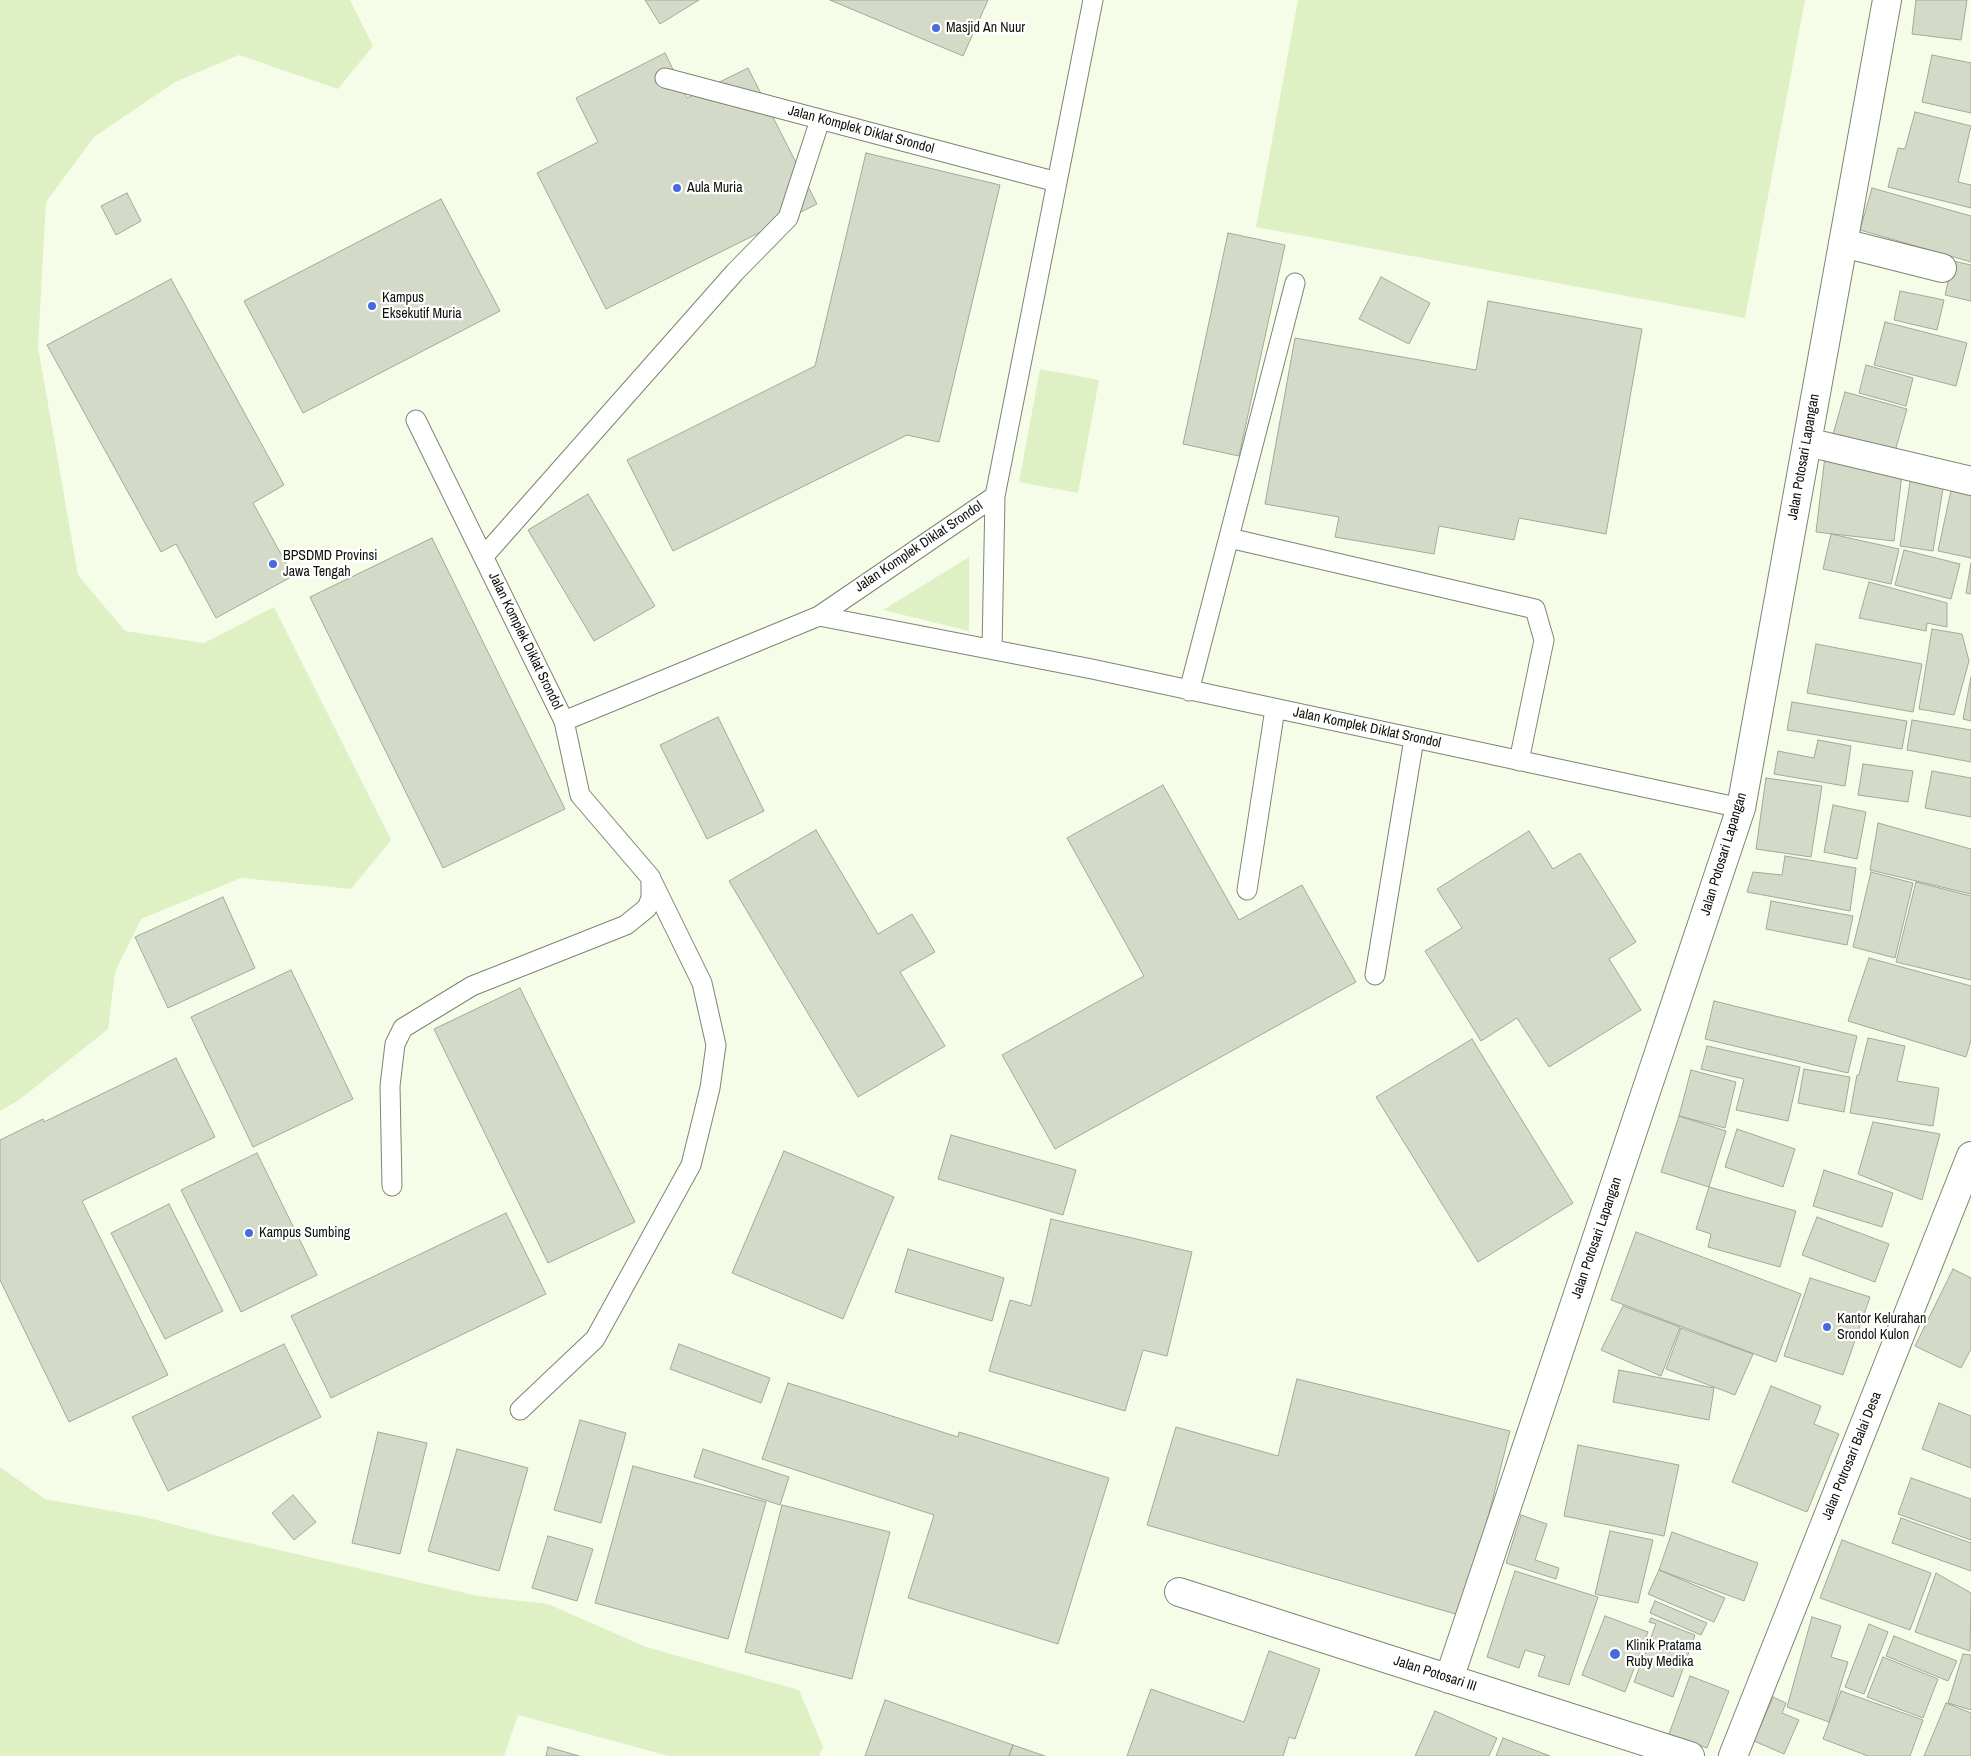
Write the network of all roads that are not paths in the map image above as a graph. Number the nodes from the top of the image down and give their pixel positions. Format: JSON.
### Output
{"nodes":[{"id":1,"x":1093,"y":0,"type":"edge"},
{"id":2,"x":1887,"y":0,"type":"edge"},
{"id":3,"x":664,"y":78,"type":"dead end"},
{"id":4,"x":820,"y":120,"type":"junction"},
{"id":5,"x":1057,"y":182,"type":"junction"},
{"id":6,"x":1843,"y":243,"type":"junction"},
{"id":7,"x":1942,"y":268,"type":"dead end"},
{"id":8,"x":1296,"y":283,"type":"dead end"},
{"id":9,"x":416,"y":420,"type":"dead end"},
{"id":10,"x":1807,"y":442,"type":"junction"},
{"id":11,"x":1971,"y":481,"type":"edge"},
{"id":12,"x":995,"y":496,"type":"junction"},
{"id":13,"x":1229,"y":538,"type":"junction"},
{"id":14,"x":484,"y":556,"type":"junction"},
{"id":15,"x":819,"y":616,"type":"junction"},
{"id":16,"x":992,"y":649,"type":"junction"},
{"id":17,"x":1189,"y":691,"type":"junction"},
{"id":18,"x":1275,"y":709,"type":"junction"},
{"id":19,"x":564,"y":721,"type":"junction"},
{"id":20,"x":1414,"y":738,"type":"junction"},
{"id":21,"x":1519,"y":761,"type":"junction"},
{"id":22,"x":1741,"y":808,"type":"junction"},
{"id":23,"x":651,"y":878,"type":"junction"},
{"id":24,"x":1247,"y":890,"type":"dead end"},
{"id":25,"x":1375,"y":975,"type":"dead end"},
{"id":26,"x":1971,"y":1156,"type":"edge"},
{"id":27,"x":392,"y":1186,"type":"dead end"},
{"id":28,"x":520,"y":1410,"type":"dead end"},
{"id":29,"x":1179,"y":1592,"type":"dead end"},
{"id":30,"x":1449,"y":1679,"type":"junction"},
{"id":31,"x":1690,"y":1756,"type":"edge"},
{"id":32,"x":1733,"y":1756,"type":"edge"}],
"edges":[{"from":1,"to":5,"type":"lane","name":"Jalan Komplek Diklat Srondol"},
{"from":2,"to":6,"type":"street","name":"Jalan Potosari Lapangan"},
{"from":3,"to":4,"type":"lane","name":"Jalan Komplek Diklat Srondol"},
{"from":4,"to":5,"type":"lane","name":"Jalan Komplek Diklat Srondol"},
{"from":4,"to":14,"type":"lane"},
{"from":5,"to":12,"type":"lane","name":"Jalan Komplek Diklat Srondol"},
{"from":6,"to":7,"type":"street"},
{"from":6,"to":10,"type":"street","name":"Jalan Potosari Lapangan"},
{"from":8,"to":13,"type":"lane"},
{"from":9,"to":14,"type":"lane","name":"Jalan Komplek Diklat Srondol"},
{"from":10,"to":11,"type":"street"},
{"from":10,"to":22,"type":"street","name":"Jalan Potosari Lapangan"},
{"from":12,"to":15,"type":"lane","name":"Jalan Komplek Diklat Srondol"},
{"from":12,"to":16,"type":"lane","name":"Jalan Komplek Diklat Srondol"},
{"from":13,"to":17,"type":"lane"},
{"from":13,"to":21,"type":"lane"},
{"from":14,"to":19,"type":"lane","name":"Jalan Komplek Diklat Srondol"},
{"from":15,"to":16,"type":"lane","name":"Jalan Komplek Diklat Srondol"},
{"from":15,"to":19,"type":"lane","name":"Jalan Komplek Diklat Srondol"},
{"from":16,"to":17,"type":"lane","name":"Jalan Komplek Diklat Srondol"},
{"from":17,"to":18,"type":"lane","name":"Jalan Komplek Diklat Srondol"},
{"from":18,"to":20,"type":"lane","name":"Jalan Komplek Diklat Srondol"},
{"from":18,"to":24,"type":"lane"},
{"from":19,"to":23,"type":"lane"},
{"from":20,"to":21,"type":"lane","name":"Jalan Komplek Diklat Srondol"},
{"from":20,"to":25,"type":"lane"},
{"from":21,"to":22,"type":"lane","name":"Jalan Komplek Diklat Srondol"},
{"from":22,"to":30,"type":"street","name":"Jalan Potosari Lapangan"},
{"from":23,"to":27,"type":"lane"},
{"from":23,"to":28,"type":"lane"},
{"from":26,"to":32,"type":"street","name":"Jalan Potrosari Balai Desa"},
{"from":29,"to":30,"type":"street","name":"Jalan Potosari III"},
{"from":30,"to":31,"type":"street","name":"Jalan Potosari III"}]}
